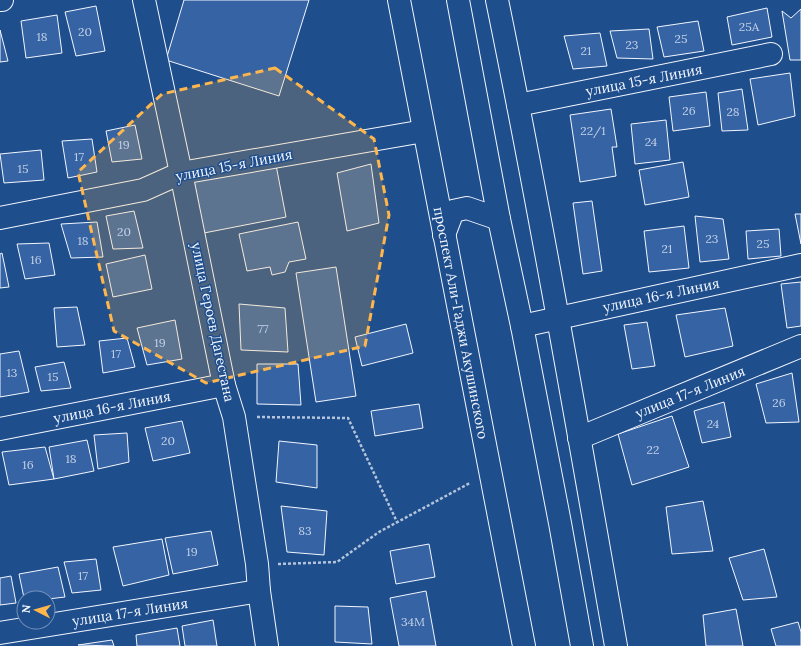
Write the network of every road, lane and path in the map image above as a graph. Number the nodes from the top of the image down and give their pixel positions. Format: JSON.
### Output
{"nodes":[{"id":1,"x":144,"y":0,"type":"edge"},
{"id":2,"x":399,"y":0,"type":"edge"},
{"id":3,"x":458,"y":0,"type":"edge"},
{"id":4,"x":497,"y":0,"type":"edge"},
{"id":5,"x":771,"y":54,"type":"dead end"},
{"id":6,"x":518,"y":105,"type":"junction"},
{"id":7,"x":424,"y":131,"type":"junction"},
{"id":8,"x":181,"y":173,"type":"junction"},
{"id":9,"x":0,"y":218,"type":"edge"},
{"id":10,"x":499,"y":218,"type":"junction"},
{"id":11,"x":444,"y":235,"type":"junction"},
{"id":12,"x":801,"y":265,"type":"edge"},
{"id":13,"x":558,"y":318,"type":"junction"},
{"id":14,"x":522,"y":326,"type":"junction"},
{"id":15,"x":801,"y":346,"type":"edge"},
{"id":16,"x":224,"y":384,"type":"junction"},
{"id":17,"x":234,"y":417,"type":"junction"},
{"id":18,"x":0,"y":429,"type":"edge"},
{"id":19,"x":579,"y":438,"type":"junction"},
{"id":20,"x":490,"y":472,"type":"junction"},
{"id":21,"x":397,"y":522,"type":"junction"},
{"id":22,"x":258,"y":564,"type":"junction"},
{"id":23,"x":259,"y":591,"type":"junction"},
{"id":24,"x":0,"y":633,"type":"edge"},
{"id":25,"x":267,"y":646,"type":"edge"},
{"id":26,"x":524,"y":646,"type":"edge"},
{"id":27,"x":582,"y":646,"type":"edge"},
{"id":28,"x":616,"y":646,"type":"edge"}],
"edges":[{"from":1,"to":8,"type":"street","name":"улица Героев Дагестана"},
{"from":2,"to":7,"type":"street","name":"проспект Али-Гаджи Акушинского"},
{"from":3,"to":10,"type":"street"},
{"from":4,"to":6,"type":"street"},
{"from":5,"to":6,"type":"street","name":"улица 15-я Линия"},
{"from":6,"to":13,"type":"street"},
{"from":7,"to":8,"type":"street","name":"улица 15-я Линия"},
{"from":7,"to":11,"type":"street","name":"проспект Али-Гаджи Акушинского"},
{"from":8,"to":9,"type":"street","name":"улица 15-я Линия"},
{"from":8,"to":16,"type":"street","name":"улица Героев Дагестана"},
{"from":10,"to":11,"type":"street"},
{"from":10,"to":14,"type":"street"},
{"from":11,"to":20,"type":"street","name":"проспект Али-Гаджи Акушинского"},
{"from":12,"to":13,"type":"street","name":"улица 16-я Линия"},
{"from":13,"to":14,"type":"street","name":"улица 16-я Линия"},
{"from":13,"to":19,"type":"street"},
{"from":14,"to":27,"type":"street"},
{"from":15,"to":19,"type":"street","name":"улица 17-я Линия"},
{"from":16,"to":17,"type":"street","name":"улица Героев Дагестана"},
{"from":16,"to":18,"type":"street","name":"улица 16-я Линия"},
{"from":17,"to":21,"type":"path"},
{"from":17,"to":22,"type":"street","name":"улица Героев Дагестана"},
{"from":19,"to":28,"type":"street"},
{"from":20,"to":21,"type":"path"},
{"from":20,"to":26,"type":"street","name":"проспект Али-Гаджи Акушинского"},
{"from":21,"to":22,"type":"path"},
{"from":22,"to":23,"type":"street","name":"улица Героев Дагестана"},
{"from":23,"to":24,"type":"street","name":"улица 17-я Линия"},
{"from":23,"to":25,"type":"street","name":"улица Героев Дагестана"}]}
